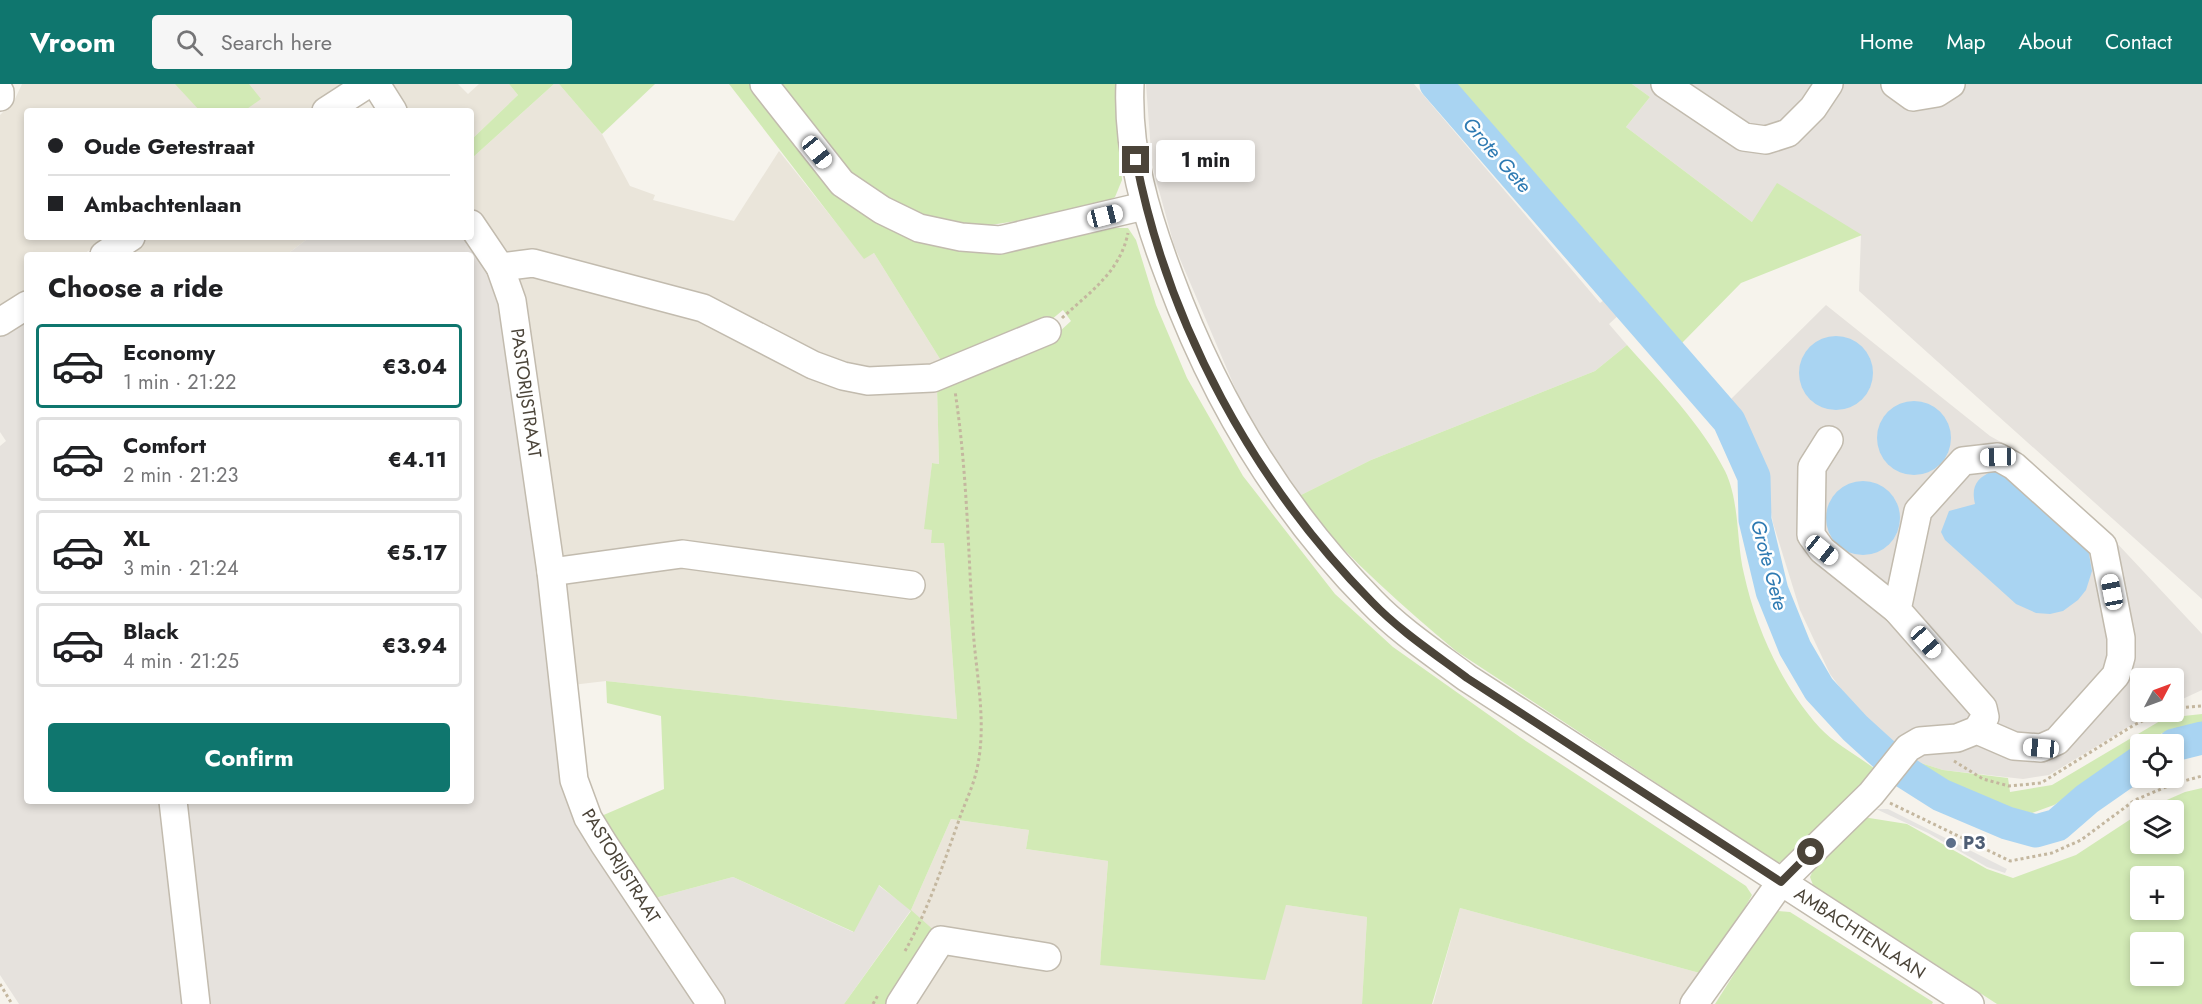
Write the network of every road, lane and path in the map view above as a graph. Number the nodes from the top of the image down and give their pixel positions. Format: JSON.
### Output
{"nodes":[{"id":1,"x":368,"y":84,"type":"edge"},
{"id":2,"x":376,"y":84,"type":"edge"},
{"id":3,"x":764,"y":84,"type":"edge"},
{"id":4,"x":1130,"y":84,"type":"edge"},
{"id":5,"x":1665,"y":84,"type":"edge"},
{"id":6,"x":1829,"y":84,"type":"edge"},
{"id":7,"x":1895,"y":84,"type":"edge"},
{"id":8,"x":1951,"y":84,"type":"edge"},
{"id":9,"x":0,"y":92,"type":"edge"},
{"id":10,"x":0,"y":96,"type":"edge"},
{"id":11,"x":331,"y":108,"type":"edge"},
{"id":12,"x":391,"y":108,"type":"edge"},
{"id":13,"x":1147,"y":215,"type":"junction"},
{"id":14,"x":474,"y":229,"type":"edge"},
{"id":15,"x":126,"y":240,"type":"edge"},
{"id":16,"x":108,"y":252,"type":"edge"},
{"id":17,"x":500,"y":267,"type":"junction"},
{"id":18,"x":24,"y":306,"type":"edge"},
{"id":19,"x":0,"y":322,"type":"edge"},
{"id":20,"x":1047,"y":331,"type":"joint"},
{"id":21,"x":945,"y":373,"type":"junction"},
{"id":22,"x":1828,"y":440,"type":"dead end"},
{"id":23,"x":551,"y":572,"type":"junction"},
{"id":24,"x":911,"y":585,"type":"dead end"},
{"id":25,"x":1898,"y":610,"type":"junction"},
{"id":26,"x":2202,"y":706,"type":"edge"},
{"id":27,"x":2184,"y":707,"type":"edge"},
{"id":28,"x":1977,"y":730,"type":"junction"},
{"id":29,"x":2202,"y":776,"type":"edge"},
{"id":30,"x":1878,"y":785,"type":"junction"},
{"id":31,"x":173,"y":804,"type":"edge"},
{"id":32,"x":1781,"y":882,"type":"junction"},
{"id":33,"x":923,"y":918,"type":"dead end"},
{"id":34,"x":1047,"y":957,"type":"dead end"},
{"id":35,"x":0,"y":984,"type":"edge"},
{"id":36,"x":12,"y":1004,"type":"edge"},
{"id":37,"x":195,"y":1004,"type":"edge"},
{"id":38,"x":711,"y":1004,"type":"edge"},
{"id":39,"x":900,"y":1004,"type":"edge"},
{"id":40,"x":1694,"y":1004,"type":"edge"},
{"id":41,"x":1970,"y":1004,"type":"edge"}],
"edges":[{"from":1,"to":11,"type":"street"},
{"from":2,"to":12,"type":"street"},
{"from":3,"to":13,"type":"street"},
{"from":4,"to":13,"type":"street","name":"AMBACHTENLAAN"},
{"from":5,"to":6,"type":"street"},
{"from":7,"to":8,"type":"street"},
{"from":9,"to":10,"type":"street"},
{"from":13,"to":20,"type":"path"},
{"from":13,"to":32,"type":"street","name":"AMBACHTENLAAN"},
{"from":14,"to":17,"type":"street","name":"PASTORIJSTRAAT"},
{"from":15,"to":16,"type":"street"},
{"from":17,"to":21,"type":"street"},
{"from":17,"to":23,"type":"street","name":"PASTORIJSTRAAT"},
{"from":18,"to":19,"type":"street"},
{"from":20,"to":21,"type":"street"},
{"from":21,"to":33,"type":"path"},
{"from":22,"to":25,"type":"street"},
{"from":23,"to":24,"type":"street"},
{"from":23,"to":38,"type":"street","name":"PASTORIJSTRAAT"},
{"from":25,"to":28,"type":"street"},
{"from":25,"to":28,"type":"street"},
{"from":26,"to":27,"type":"path"},
{"from":28,"to":30,"type":"street"},
{"from":29,"to":30,"type":"path"},
{"from":30,"to":32,"type":"street"},
{"from":31,"to":37,"type":"street"},
{"from":32,"to":40,"type":"street"},
{"from":32,"to":41,"type":"street","name":"AMBACHTENLAAN"},
{"from":34,"to":39,"type":"street"},
{"from":35,"to":36,"type":"path"}]}
